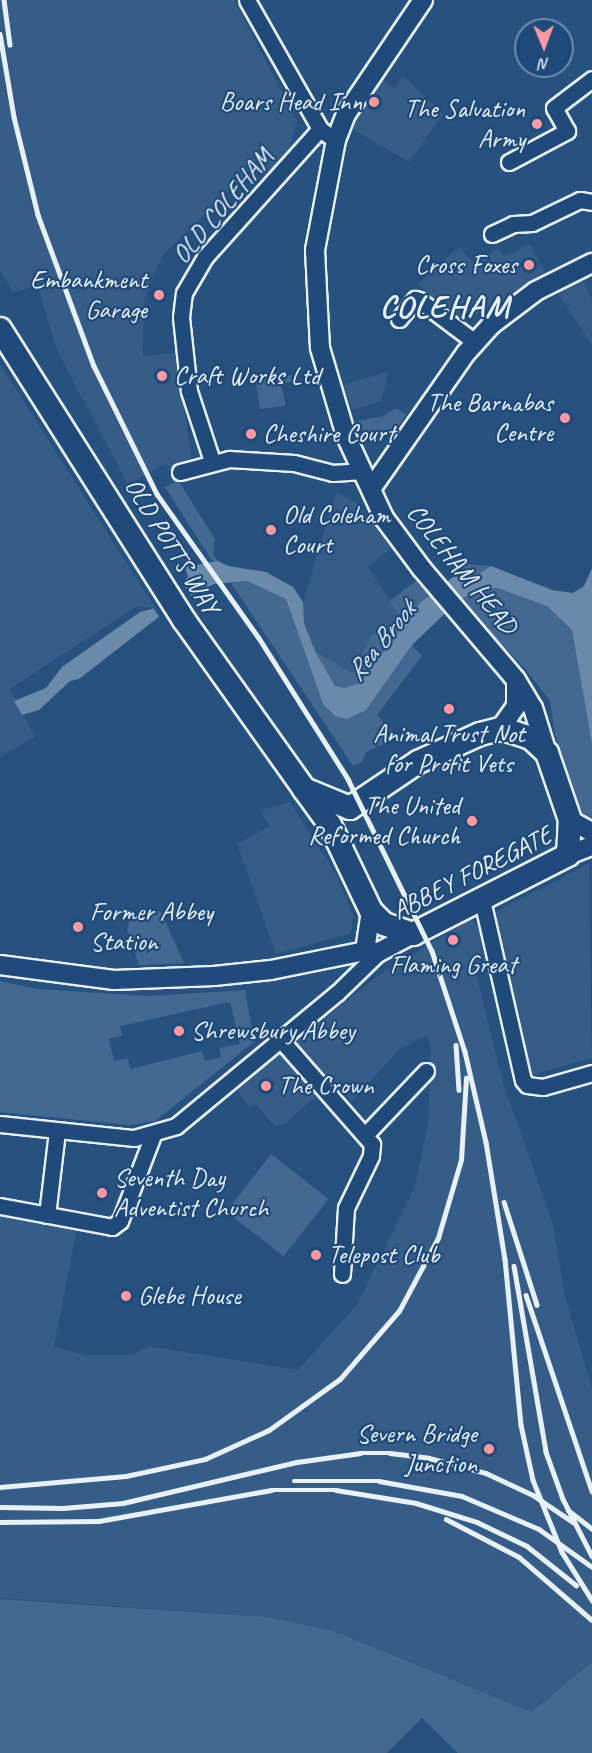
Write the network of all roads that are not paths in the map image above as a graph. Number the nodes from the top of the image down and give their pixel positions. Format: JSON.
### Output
{"nodes":[{"id":1,"x":247,"y":0,"type":"edge"},
{"id":2,"x":423,"y":0,"type":"edge"},
{"id":3,"x":592,"y":79,"type":"edge"},
{"id":4,"x":316,"y":134,"type":"junction"},
{"id":5,"x":336,"y":140,"type":"junction"},
{"id":6,"x":509,"y":162,"type":"dead end"},
{"id":7,"x":592,"y":202,"type":"edge"},
{"id":8,"x":492,"y":234,"type":"dead end"},
{"id":9,"x":592,"y":263,"type":"edge"},
{"id":10,"x":399,"y":319,"type":"dead end"},
{"id":11,"x":0,"y":329,"type":"edge"},
{"id":12,"x":475,"y":342,"type":"junction"},
{"id":13,"x":212,"y":461,"type":"junction"},
{"id":14,"x":359,"y":471,"type":"junction"},
{"id":15,"x":180,"y":472,"type":"dead end"},
{"id":16,"x":371,"y":489,"type":"junction"},
{"id":17,"x":516,"y":680,"type":"junction"},
{"id":18,"x":500,"y":729,"type":"junction"},
{"id":19,"x":547,"y":753,"type":"junction"},
{"id":20,"x":336,"y":816,"type":"junction"},
{"id":21,"x":570,"y":820,"type":"junction"},
{"id":22,"x":592,"y":832,"type":"edge"},
{"id":23,"x":592,"y":846,"type":"edge"},
{"id":24,"x":568,"y":855,"type":"junction"},
{"id":25,"x":482,"y":900,"type":"junction"},
{"id":26,"x":371,"y":911,"type":"junction"},
{"id":27,"x":413,"y":934,"type":"junction"},
{"id":28,"x":372,"y":951,"type":"junction"},
{"id":29,"x":0,"y":965,"type":"edge"},
{"id":30,"x":280,"y":1039,"type":"junction"},
{"id":31,"x":426,"y":1071,"type":"dead end"},
{"id":32,"x":592,"y":1073,"type":"edge"},
{"id":33,"x":0,"y":1124,"type":"edge"},
{"id":34,"x":57,"y":1131,"type":"junction"},
{"id":35,"x":366,"y":1134,"type":"junction"},
{"id":36,"x":153,"y":1135,"type":"junction"},
{"id":37,"x":0,"y":1206,"type":"edge"},
{"id":38,"x":47,"y":1215,"type":"junction"},
{"id":39,"x":342,"y":1274,"type":"dead end"}],
"edges":[{"from":1,"to":4,"type":"street"},
{"from":2,"to":5,"type":"street","name":"COLEHAM HEAD"},
{"from":3,"to":6,"type":"street"},
{"from":4,"to":5,"type":"street"},
{"from":4,"to":13,"type":"street","name":"OLD COLEHAM"},
{"from":5,"to":14,"type":"street","name":"COLEHAM HEAD"},
{"from":7,"to":8,"type":"street"},
{"from":9,"to":12,"type":"street"},
{"from":10,"to":12,"type":"street"},
{"from":11,"to":20,"type":"main road","name":"OLD POTTS WAY"},
{"from":12,"to":16,"type":"street"},
{"from":13,"to":14,"type":"street"},
{"from":13,"to":15,"type":"street"},
{"from":14,"to":16,"type":"street","name":"COLEHAM HEAD"},
{"from":16,"to":17,"type":"street","name":"COLEHAM HEAD"},
{"from":17,"to":18,"type":"street"},
{"from":17,"to":19,"type":"street","name":"COLEHAM HEAD"},
{"from":18,"to":19,"type":"main road"},
{"from":18,"to":20,"type":"main road"},
{"from":19,"to":21,"type":"main road","name":"COLEHAM HEAD"},
{"from":20,"to":26,"type":"main road"},
{"from":21,"to":22,"type":"street"},
{"from":21,"to":24,"type":"main road","name":"COLEHAM HEAD"},
{"from":23,"to":24,"type":"street","name":"ABBEY FOREGATE"},
{"from":24,"to":25,"type":"main road","name":"ABBEY FOREGATE"},
{"from":25,"to":27,"type":"main road","name":"ABBEY FOREGATE"},
{"from":25,"to":32,"type":"street"},
{"from":26,"to":27,"type":"main road"},
{"from":26,"to":28,"type":"street","name":"ABBEY FOREGATE"},
{"from":27,"to":28,"type":"street","name":"ABBEY FOREGATE"},
{"from":28,"to":29,"type":"street","name":"ABBEY FOREGATE"},
{"from":28,"to":30,"type":"street","name":"ABBEY FOREGATE"},
{"from":30,"to":35,"type":"street"},
{"from":30,"to":36,"type":"street","name":"ABBEY FOREGATE"},
{"from":31,"to":35,"type":"street"},
{"from":33,"to":34,"type":"street","name":"ABBEY FOREGATE"},
{"from":34,"to":36,"type":"street","name":"ABBEY FOREGATE"},
{"from":34,"to":38,"type":"street"},
{"from":35,"to":39,"type":"street"},
{"from":36,"to":38,"type":"street"},
{"from":37,"to":38,"type":"street"}]}
